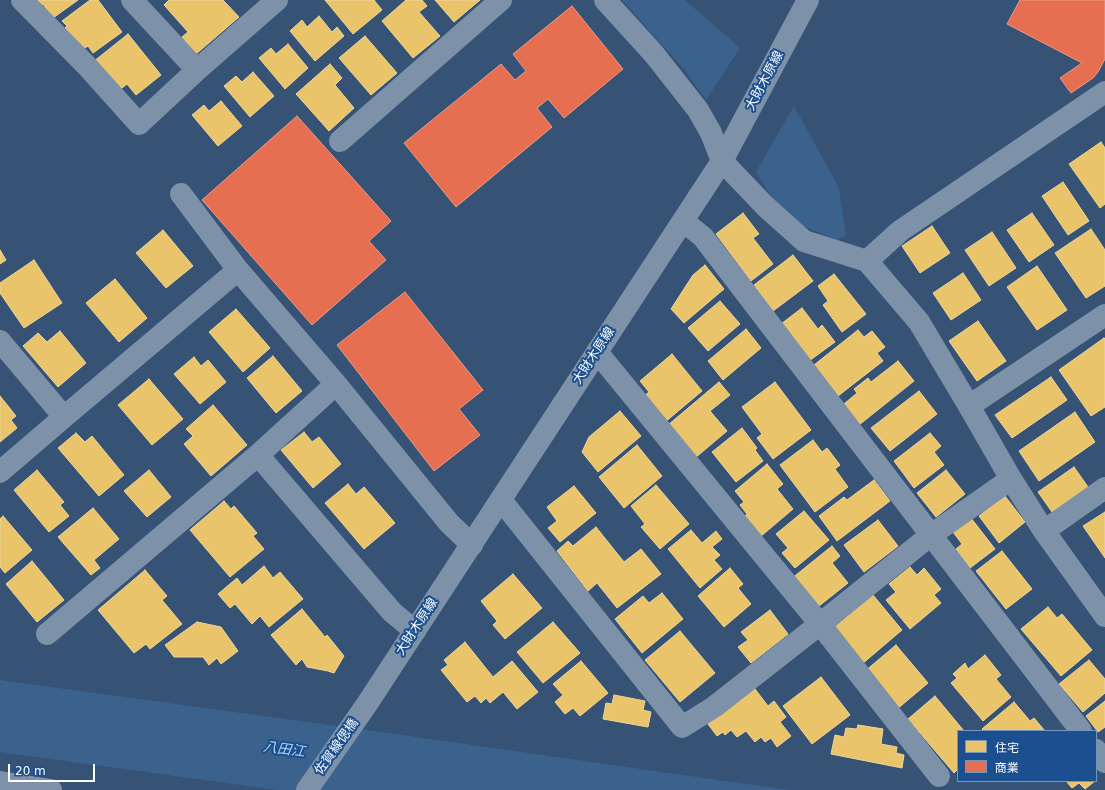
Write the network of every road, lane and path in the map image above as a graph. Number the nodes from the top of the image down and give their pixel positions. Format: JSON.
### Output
{"nodes":[{"id":1,"x":22,"y":0,"type":"edge"},
{"id":2,"x":132,"y":0,"type":"edge"},
{"id":3,"x":277,"y":0,"type":"edge"},
{"id":4,"x":501,"y":0,"type":"edge"},
{"id":5,"x":605,"y":0,"type":"edge"},
{"id":6,"x":808,"y":0,"type":"edge"},
{"id":7,"x":197,"y":70,"type":"junction"},
{"id":8,"x":1105,"y":92,"type":"edge"},
{"id":9,"x":340,"y":141,"type":"dead end"},
{"id":10,"x":722,"y":161,"type":"junction"},
{"id":11,"x":181,"y":194,"type":"dead end"},
{"id":12,"x":683,"y":221,"type":"junction"},
{"id":13,"x":867,"y":260,"type":"junction"},
{"id":14,"x":238,"y":270,"type":"junction"},
{"id":15,"x":1105,"y":314,"type":"edge"},
{"id":16,"x":0,"y":341,"type":"edge"},
{"id":17,"x":597,"y":352,"type":"junction"},
{"id":18,"x":336,"y":384,"type":"junction"},
{"id":19,"x":969,"y":406,"type":"junction"},
{"id":20,"x":64,"y":417,"type":"junction"},
{"id":21,"x":258,"y":455,"type":"junction"},
{"id":22,"x":0,"y":472,"type":"edge"},
{"id":23,"x":1011,"y":479,"type":"junction"},
{"id":24,"x":1105,"y":488,"type":"edge"},
{"id":25,"x":501,"y":500,"type":"junction"},
{"id":26,"x":1044,"y":531,"type":"junction"},
{"id":27,"x":931,"y":535,"type":"junction"},
{"id":28,"x":472,"y":545,"type":"junction"},
{"id":29,"x":1105,"y":616,"type":"edge"},
{"id":30,"x":820,"y":624,"type":"junction"},
{"id":31,"x":415,"y":631,"type":"junction"},
{"id":32,"x":47,"y":634,"type":"dead end"},
{"id":33,"x":367,"y":704,"type":"joint"},
{"id":34,"x":1080,"y":730,"type":"edge"},
{"id":35,"x":1097,"y":751,"type":"edge"},
{"id":36,"x":1105,"y":762,"type":"edge"},
{"id":37,"x":939,"y":776,"type":"dead end"},
{"id":38,"x":0,"y":782,"type":"edge"},
{"id":39,"x":51,"y":790,"type":"edge"},
{"id":40,"x":307,"y":790,"type":"edge"}],
"edges":[{"from":1,"to":7,"type":"street"},
{"from":2,"to":7,"type":"street"},
{"from":3,"to":7,"type":"street"},
{"from":4,"to":9,"type":"street"},
{"from":5,"to":10,"type":"street"},
{"from":6,"to":10,"type":"street","name":"大財木原線"},
{"from":8,"to":13,"type":"street"},
{"from":10,"to":12,"type":"street","name":"大財木原線"},
{"from":10,"to":13,"type":"street"},
{"from":11,"to":14,"type":"street"},
{"from":12,"to":17,"type":"street","name":"大財木原線"},
{"from":12,"to":27,"type":"street"},
{"from":13,"to":19,"type":"street"},
{"from":14,"to":18,"type":"street"},
{"from":14,"to":20,"type":"street"},
{"from":15,"to":19,"type":"street"},
{"from":16,"to":20,"type":"street"},
{"from":17,"to":25,"type":"street","name":"大財木原線"},
{"from":17,"to":30,"type":"street"},
{"from":18,"to":21,"type":"street"},
{"from":18,"to":28,"type":"street"},
{"from":19,"to":23,"type":"street"},
{"from":20,"to":22,"type":"street"},
{"from":21,"to":31,"type":"street"},
{"from":21,"to":32,"type":"street"},
{"from":23,"to":26,"type":"street"},
{"from":23,"to":27,"type":"street"},
{"from":24,"to":26,"type":"street"},
{"from":25,"to":28,"type":"street","name":"大財木原線"},
{"from":25,"to":30,"type":"street"},
{"from":26,"to":29,"type":"street"},
{"from":27,"to":30,"type":"street"},
{"from":27,"to":34,"type":"street"},
{"from":28,"to":31,"type":"street","name":"大財木原線"},
{"from":30,"to":37,"type":"street"},
{"from":31,"to":33,"type":"street","name":"大財木原線"},
{"from":33,"to":40,"type":"street","name":"佐賀線偲橋"},
{"from":35,"to":36,"type":"street"},
{"from":38,"to":39,"type":"street"}]}
